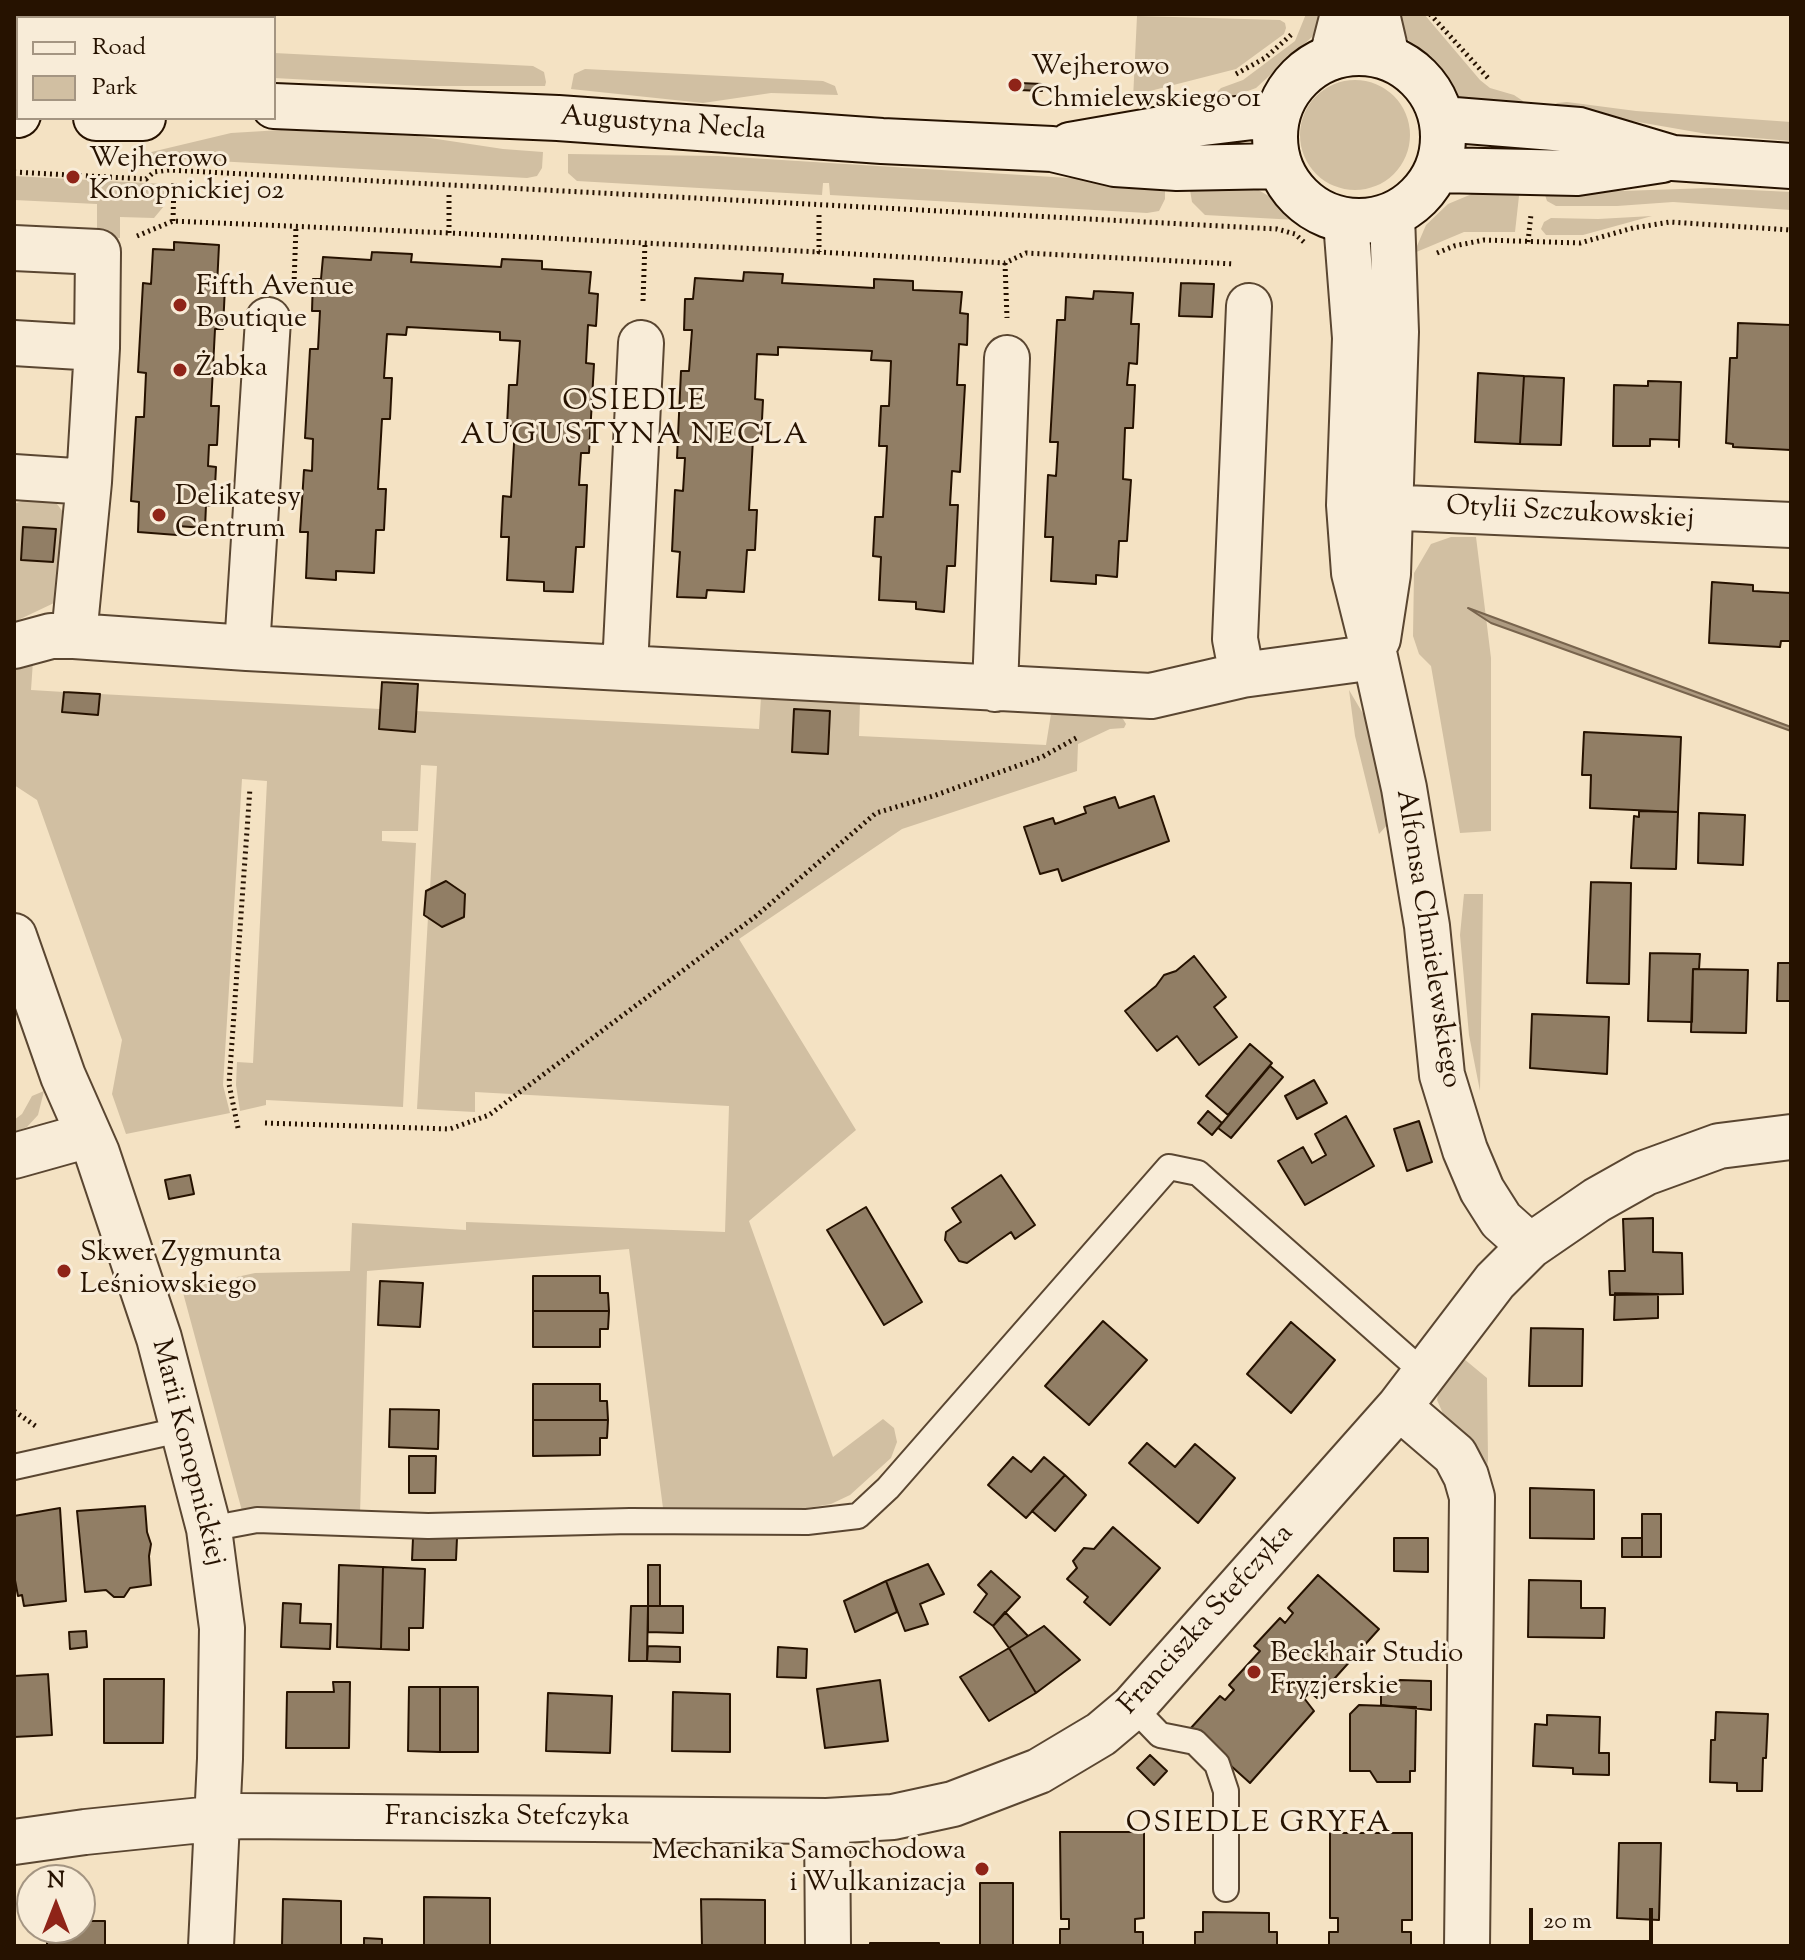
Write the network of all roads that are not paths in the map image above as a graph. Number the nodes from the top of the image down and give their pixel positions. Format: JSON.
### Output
{"nodes":[{"id":1,"x":1343,"y":14,"type":"edge"},
{"id":2,"x":1377,"y":14,"type":"edge"},
{"id":3,"x":1332,"y":57,"type":"junction"},
{"id":4,"x":1387,"y":57,"type":"junction"},
{"id":5,"x":276,"y":106,"type":"edge"},
{"id":6,"x":1277,"y":114,"type":"junction"},
{"id":7,"x":1442,"y":119,"type":"junction"},
{"id":8,"x":1052,"y":149,"type":"junction"},
{"id":9,"x":1673,"y":158,"type":"junction"},
{"id":10,"x":1279,"y":166,"type":"junction"},
{"id":11,"x":1791,"y":166,"type":"edge"},
{"id":12,"x":1437,"y":170,"type":"junction"},
{"id":13,"x":1392,"y":215,"type":"junction"},
{"id":14,"x":1346,"y":221,"type":"junction"},
{"id":15,"x":14,"y":248,"type":"edge"},
{"id":16,"x":1249,"y":306,"type":"road end"},
{"id":17,"x":268,"y":320,"type":"road end"},
{"id":18,"x":14,"y":343,"type":"edge"},
{"id":19,"x":641,"y":343,"type":"road end"},
{"id":20,"x":97,"y":348,"type":"junction"},
{"id":21,"x":1007,"y":358,"type":"road end"},
{"id":22,"x":14,"y":477,"type":"edge"},
{"id":23,"x":89,"y":482,"type":"junction"},
{"id":24,"x":1369,"y":506,"type":"junction"},
{"id":25,"x":1791,"y":525,"type":"edge"},
{"id":26,"x":74,"y":636,"type":"junction"},
{"id":27,"x":14,"y":646,"type":"edge"},
{"id":28,"x":247,"y":648,"type":"junction"},
{"id":29,"x":1375,"y":657,"type":"junction"},
{"id":30,"x":625,"y":667,"type":"junction"},
{"id":31,"x":1242,"y":675,"type":"junction"},
{"id":32,"x":995,"y":689,"type":"junction"},
{"id":33,"x":14,"y":936,"type":"edge"},
{"id":34,"x":89,"y":1135,"type":"junction"},
{"id":35,"x":1791,"y":1137,"type":"edge"},
{"id":36,"x":14,"y":1156,"type":"edge"},
{"id":37,"x":1530,"y":1246,"type":"junction"},
{"id":38,"x":1411,"y":1390,"type":"junction"},
{"id":39,"x":184,"y":1429,"type":"junction"},
{"id":40,"x":14,"y":1467,"type":"edge"},
{"id":41,"x":209,"y":1529,"type":"junction"},
{"id":42,"x":1133,"y":1707,"type":"junction"},
{"id":43,"x":217,"y":1818,"type":"junction"},
{"id":44,"x":827,"y":1821,"type":"junction"},
{"id":45,"x":14,"y":1842,"type":"edge"},
{"id":46,"x":1226,"y":1889,"type":"dead end"},
{"id":47,"x":211,"y":1946,"type":"edge"},
{"id":48,"x":828,"y":1946,"type":"edge"},
{"id":49,"x":1467,"y":1946,"type":"edge"}],
"edges":[{"from":1,"to":3,"type":"street"},
{"from":2,"to":4,"type":"street"},
{"from":3,"to":4,"type":"street"},
{"from":3,"to":6,"type":"street"},
{"from":4,"to":7,"type":"street"},
{"from":5,"to":8,"type":"street","name":"Augustyna Necla"},
{"from":6,"to":8,"type":"street","name":"Augustyna Necla"},
{"from":6,"to":10,"type":"street"},
{"from":7,"to":9,"type":"street"},
{"from":7,"to":12,"type":"street"},
{"from":8,"to":10,"type":"street","name":"Augustyna Necla"},
{"from":9,"to":11,"type":"street"},
{"from":9,"to":12,"type":"street"},
{"from":10,"to":14,"type":"street"},
{"from":12,"to":13,"type":"street"},
{"from":13,"to":14,"type":"street"},
{"from":13,"to":24,"type":"street","name":"Alfonsa Chmielewskiego"},
{"from":14,"to":24,"type":"street","name":"Alfonsa Chmielewskiego"},
{"from":15,"to":20,"type":"street"},
{"from":16,"to":31,"type":"street"},
{"from":17,"to":28,"type":"street"},
{"from":18,"to":20,"type":"street"},
{"from":19,"to":30,"type":"street"},
{"from":20,"to":23,"type":"street"},
{"from":21,"to":32,"type":"street"},
{"from":22,"to":23,"type":"street"},
{"from":23,"to":26,"type":"street"},
{"from":24,"to":25,"type":"street","name":"Otylii Szczukowskiej"},
{"from":24,"to":29,"type":"street","name":"Alfonsa Chmielewskiego"},
{"from":26,"to":27,"type":"street"},
{"from":26,"to":28,"type":"street"},
{"from":28,"to":30,"type":"street"},
{"from":29,"to":31,"type":"street"},
{"from":29,"to":37,"type":"street","name":"Alfonsa Chmielewskiego"},
{"from":30,"to":32,"type":"street"},
{"from":31,"to":32,"type":"street"},
{"from":33,"to":34,"type":"street","name":"Marii Konopnickiej"},
{"from":34,"to":36,"type":"street"},
{"from":34,"to":39,"type":"street","name":"Marii Konopnickiej"},
{"from":35,"to":37,"type":"street","name":"Franciszka Stefczyka"},
{"from":37,"to":38,"type":"street","name":"Franciszka Stefczyka"},
{"from":38,"to":41,"type":"lane"},
{"from":38,"to":42,"type":"street","name":"Franciszka Stefczyka"},
{"from":38,"to":49,"type":"street"},
{"from":39,"to":40,"type":"lane"},
{"from":39,"to":41,"type":"street","name":"Marii Konopnickiej"},
{"from":41,"to":43,"type":"street","name":"Marii Konopnickiej"},
{"from":42,"to":44,"type":"street","name":"Franciszka Stefczyka"},
{"from":42,"to":46,"type":"lane"},
{"from":43,"to":44,"type":"street","name":"Franciszka Stefczyka"},
{"from":43,"to":45,"type":"street","name":"Franciszka Stefczyka"},
{"from":43,"to":47,"type":"street","name":"Marii Konopnickiej"},
{"from":44,"to":48,"type":"street"}]}
